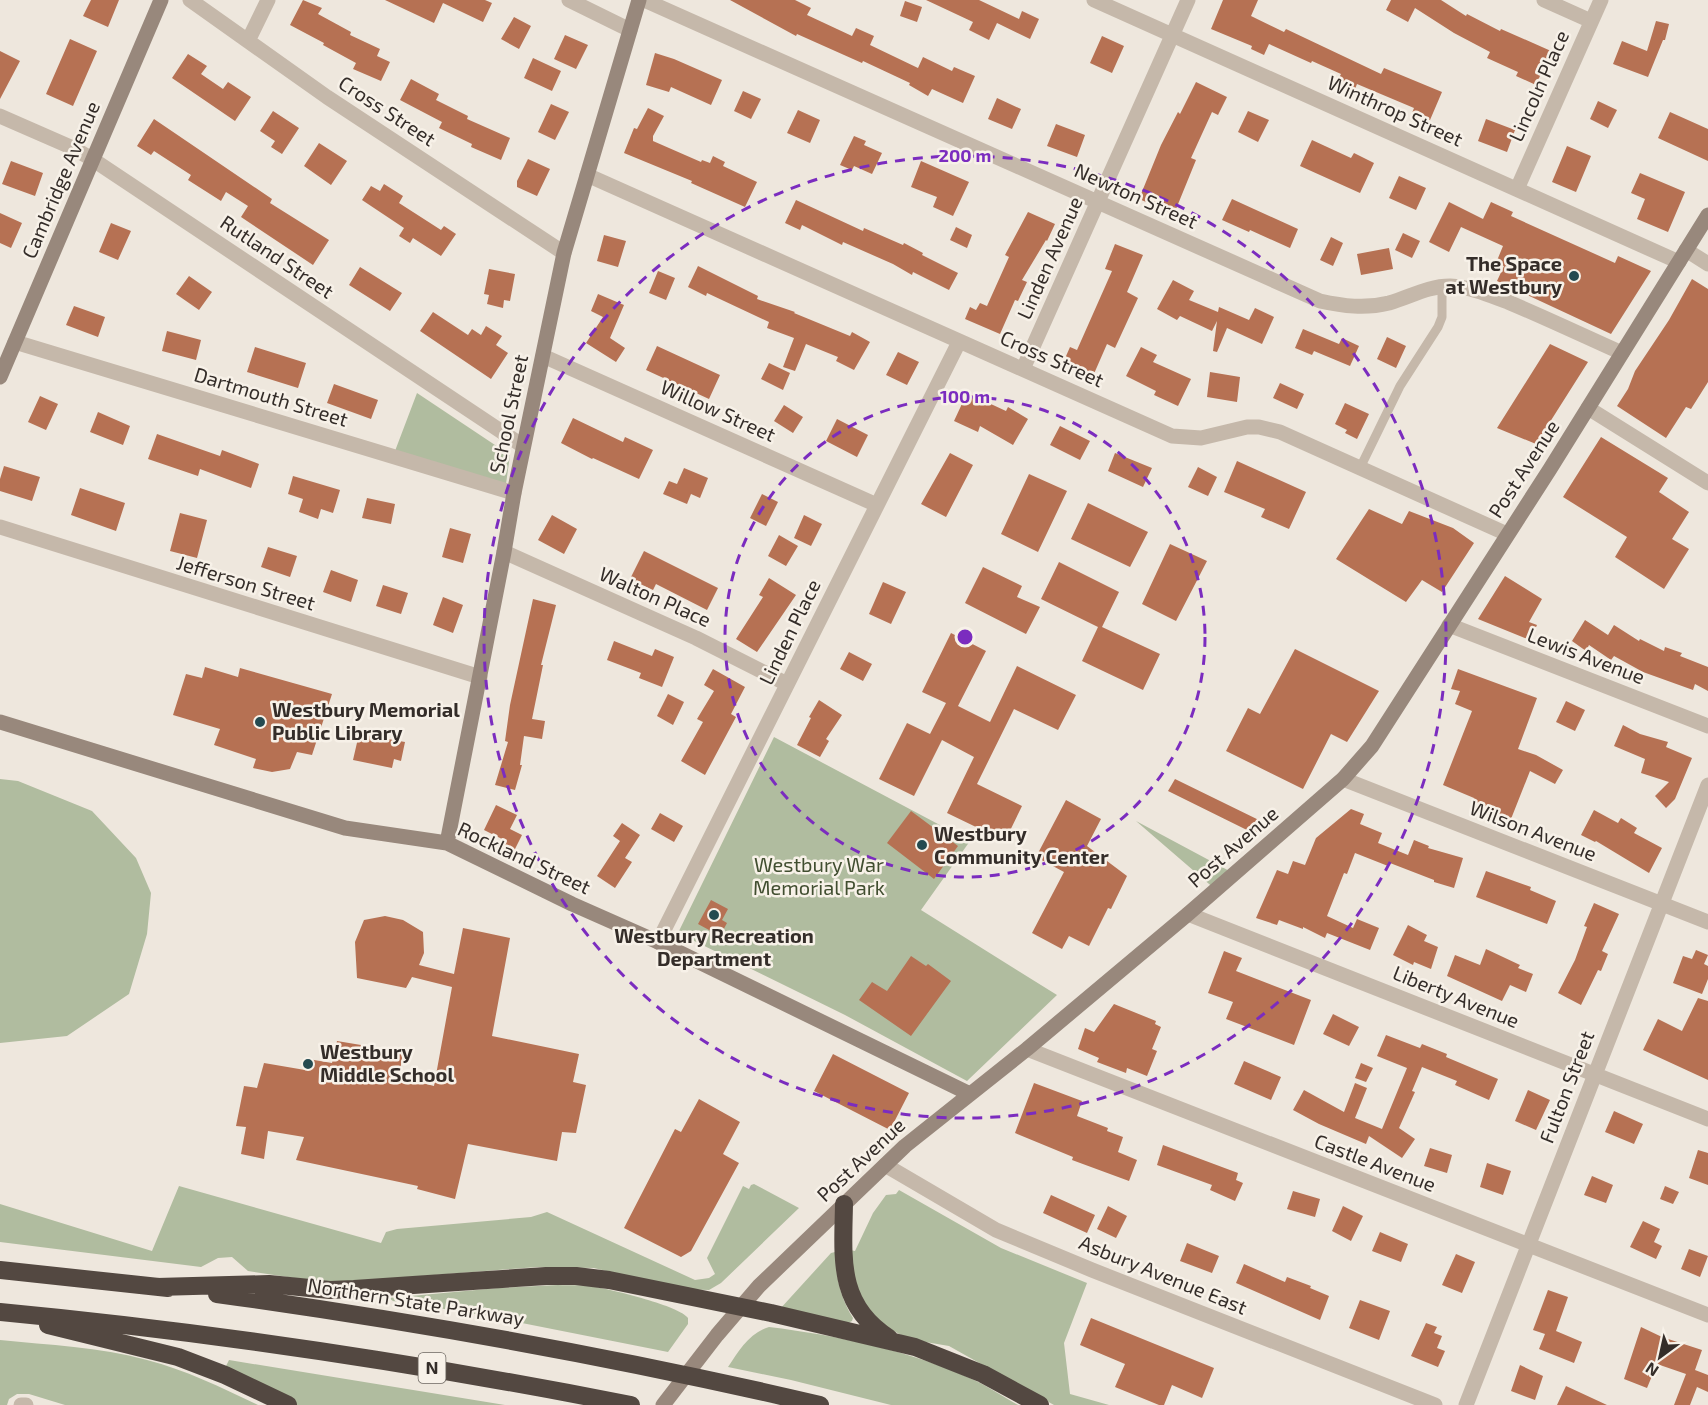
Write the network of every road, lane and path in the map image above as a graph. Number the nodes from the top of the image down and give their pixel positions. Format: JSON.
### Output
{"nodes":[{"id":1,"x":161,"y":0,"type":"edge"},
{"id":2,"x":190,"y":0,"type":"edge"},
{"id":3,"x":268,"y":0,"type":"edge"},
{"id":4,"x":569,"y":0,"type":"edge"},
{"id":5,"x":639,"y":0,"type":"edge"},
{"id":6,"x":644,"y":0,"type":"edge"},
{"id":7,"x":1094,"y":0,"type":"edge"},
{"id":8,"x":1188,"y":0,"type":"edge"},
{"id":9,"x":1544,"y":0,"type":"edge"},
{"id":10,"x":1600,"y":0,"type":"edge"},
{"id":11,"x":1591,"y":21,"type":"junction"},
{"id":12,"x":630,"y":30,"type":"junction"},
{"id":13,"x":1172,"y":35,"type":"junction"},
{"id":14,"x":248,"y":41,"type":"junction"},
{"id":15,"x":0,"y":116,"type":"edge"},
{"id":16,"x":92,"y":159,"type":"junction"},
{"id":17,"x":587,"y":175,"type":"junction"},
{"id":18,"x":1517,"y":189,"type":"junction"},
{"id":19,"x":1098,"y":202,"type":"junction"},
{"id":20,"x":1708,"y":215,"type":"edge"},
{"id":21,"x":564,"y":253,"type":"junction"},
{"id":22,"x":1682,"y":256,"type":"junction"},
{"id":23,"x":1708,"y":264,"type":"edge"},
{"id":24,"x":1442,"y":287,"type":"junction"},
{"id":25,"x":15,"y":342,"type":"junction"},
{"id":26,"x":959,"y":342,"type":"junction"},
{"id":27,"x":1622,"y":353,"type":"junction"},
{"id":28,"x":543,"y":356,"type":"junction"},
{"id":29,"x":1023,"y":369,"type":"junction"},
{"id":30,"x":0,"y":377,"type":"edge"},
{"id":31,"x":1588,"y":408,"type":"junction"},
{"id":32,"x":523,"y":446,"type":"junction"},
{"id":33,"x":1360,"y":468,"type":"junction"},
{"id":34,"x":1708,"y":483,"type":"edge"},
{"id":35,"x":514,"y":493,"type":"junction"},
{"id":36,"x":877,"y":505,"type":"junction"},
{"id":37,"x":0,"y":527,"type":"edge"},
{"id":38,"x":1507,"y":534,"type":"junction"},
{"id":39,"x":504,"y":552,"type":"junction"},
{"id":40,"x":1449,"y":625,"type":"junction"},
{"id":41,"x":480,"y":677,"type":"junction"},
{"id":42,"x":787,"y":684,"type":"junction"},
{"id":43,"x":0,"y":722,"type":"edge"},
{"id":44,"x":1708,"y":726,"type":"edge"},
{"id":45,"x":1343,"y":779,"type":"junction"},
{"id":46,"x":1708,"y":785,"type":"edge"},
{"id":47,"x":447,"y":843,"type":"junction"},
{"id":48,"x":1662,"y":904,"type":"junction"},
{"id":49,"x":1188,"y":914,"type":"junction"},
{"id":50,"x":1708,"y":922,"type":"edge"},
{"id":51,"x":658,"y":942,"type":"junction"},
{"id":52,"x":1027,"y":1050,"type":"junction"},
{"id":53,"x":1594,"y":1074,"type":"junction"},
{"id":54,"x":970,"y":1094,"type":"junction"},
{"id":55,"x":1708,"y":1119,"type":"edge"},
{"id":56,"x":885,"y":1165,"type":"junction"},
{"id":57,"x":844,"y":1204,"type":"junction"},
{"id":58,"x":1528,"y":1245,"type":"junction"},
{"id":59,"x":0,"y":1270,"type":"edge"},
{"id":60,"x":157,"y":1287,"type":"junction"},
{"id":61,"x":740,"y":1307,"type":"junction"},
{"id":62,"x":0,"y":1312,"type":"edge"},
{"id":63,"x":1708,"y":1315,"type":"edge"},
{"id":64,"x":896,"y":1342,"type":"junction"},
{"id":65,"x":288,"y":1405,"type":"edge"},
{"id":66,"x":631,"y":1405,"type":"edge"},
{"id":67,"x":663,"y":1405,"type":"edge"},
{"id":68,"x":820,"y":1405,"type":"edge"},
{"id":69,"x":1040,"y":1405,"type":"edge"},
{"id":70,"x":1435,"y":1405,"type":"edge"},
{"id":71,"x":1466,"y":1405,"type":"edge"}],
"edges":[{"from":1,"to":16,"type":"street","name":"Cambridge Avenue"},
{"from":2,"to":14,"type":"street","name":"Cross Street"},
{"from":3,"to":14,"type":"street"},
{"from":4,"to":12,"type":"street"},
{"from":5,"to":12,"type":"street","name":"School Street"},
{"from":6,"to":19,"type":"street","name":"Newton Street"},
{"from":7,"to":13,"type":"street","name":"Winthrop Street"},
{"from":8,"to":13,"type":"street","name":"Linden Avenue"},
{"from":9,"to":11,"type":"street"},
{"from":10,"to":11,"type":"street","name":"Lincoln Place"},
{"from":11,"to":18,"type":"street","name":"Lincoln Place"},
{"from":12,"to":17,"type":"street","name":"School Street"},
{"from":13,"to":18,"type":"street","name":"Winthrop Street"},
{"from":13,"to":19,"type":"street","name":"Linden Avenue"},
{"from":14,"to":21,"type":"street","name":"Cross Street"},
{"from":15,"to":16,"type":"street","name":"Rutland Street"},
{"from":16,"to":25,"type":"street","name":"Cambridge Avenue"},
{"from":16,"to":32,"type":"street","name":"Rutland Street"},
{"from":17,"to":21,"type":"street","name":"School Street"},
{"from":17,"to":26,"type":"street","name":"Cross Street"},
{"from":18,"to":22,"type":"street","name":"Winthrop Street"},
{"from":19,"to":24,"type":"street","name":"Newton Street"},
{"from":19,"to":29,"type":"street","name":"Linden Avenue"},
{"from":20,"to":22,"type":"street","name":"Post Avenue"},
{"from":21,"to":28,"type":"street","name":"School Street"},
{"from":22,"to":23,"type":"street","name":"Winthrop Street"},
{"from":22,"to":27,"type":"street","name":"Post Avenue"},
{"from":24,"to":27,"type":"street","name":"Newton Street"},
{"from":24,"to":33,"type":"lane"},
{"from":25,"to":30,"type":"street","name":"Cambridge Avenue"},
{"from":25,"to":35,"type":"street","name":"Dartmouth Street"},
{"from":26,"to":29,"type":"street","name":"Cross Street"},
{"from":26,"to":36,"type":"street","name":"Linden Place"},
{"from":27,"to":31,"type":"street","name":"Post Avenue"},
{"from":28,"to":32,"type":"street","name":"School Street"},
{"from":28,"to":36,"type":"street","name":"Willow Street"},
{"from":29,"to":33,"type":"street","name":"Cross Street"},
{"from":31,"to":34,"type":"street"},
{"from":31,"to":38,"type":"street","name":"Post Avenue"},
{"from":32,"to":35,"type":"street","name":"School Street"},
{"from":33,"to":38,"type":"street","name":"Cross Street"},
{"from":35,"to":39,"type":"street","name":"School Street"},
{"from":36,"to":42,"type":"street","name":"Linden Place"},
{"from":37,"to":41,"type":"street","name":"Jefferson Street"},
{"from":38,"to":40,"type":"street","name":"Post Avenue"},
{"from":39,"to":41,"type":"street","name":"School Street"},
{"from":39,"to":42,"type":"street","name":"Walton Place"},
{"from":40,"to":44,"type":"street","name":"Lewis Avenue"},
{"from":40,"to":45,"type":"street","name":"Post Avenue"},
{"from":41,"to":47,"type":"street","name":"School Street"},
{"from":42,"to":51,"type":"street","name":"Linden Place"},
{"from":43,"to":47,"type":"street","name":"Rockland Street"},
{"from":45,"to":48,"type":"street","name":"Wilson Avenue"},
{"from":45,"to":49,"type":"street","name":"Post Avenue"},
{"from":46,"to":48,"type":"street","name":"Fulton Street"},
{"from":47,"to":51,"type":"street","name":"Rockland Street"},
{"from":48,"to":50,"type":"street","name":"Wilson Avenue"},
{"from":48,"to":53,"type":"street","name":"Fulton Street"},
{"from":49,"to":52,"type":"street","name":"Post Avenue"},
{"from":49,"to":53,"type":"street","name":"Liberty Avenue"},
{"from":51,"to":54,"type":"street","name":"Rockland Street"},
{"from":52,"to":54,"type":"street","name":"Post Avenue"},
{"from":52,"to":58,"type":"street","name":"Castle Avenue"},
{"from":53,"to":55,"type":"street","name":"Liberty Avenue"},
{"from":53,"to":58,"type":"street","name":"Fulton Street"},
{"from":54,"to":56,"type":"street","name":"Post Avenue"},
{"from":56,"to":57,"type":"street","name":"Post Avenue"},
{"from":56,"to":70,"type":"street","name":"Asbury Avenue East"},
{"from":57,"to":61,"type":"street","name":"Post Avenue"},
{"from":57,"to":64,"type":"highway"},
{"from":58,"to":63,"type":"street","name":"Castle Avenue"},
{"from":58,"to":71,"type":"street","name":"Fulton Street"},
{"from":59,"to":60,"type":"highway","name":"Northern State Parkway","number":"N"},
{"from":60,"to":61,"type":"highway"},
{"from":60,"to":68,"type":"highway","name":"Northern State Parkway","number":"N"},
{"from":61,"to":64,"type":"highway"},
{"from":61,"to":67,"type":"street","name":"Post Avenue"},
{"from":62,"to":65,"type":"highway"},
{"from":62,"to":66,"type":"highway","number":"N"},
{"from":64,"to":69,"type":"highway"}]}
